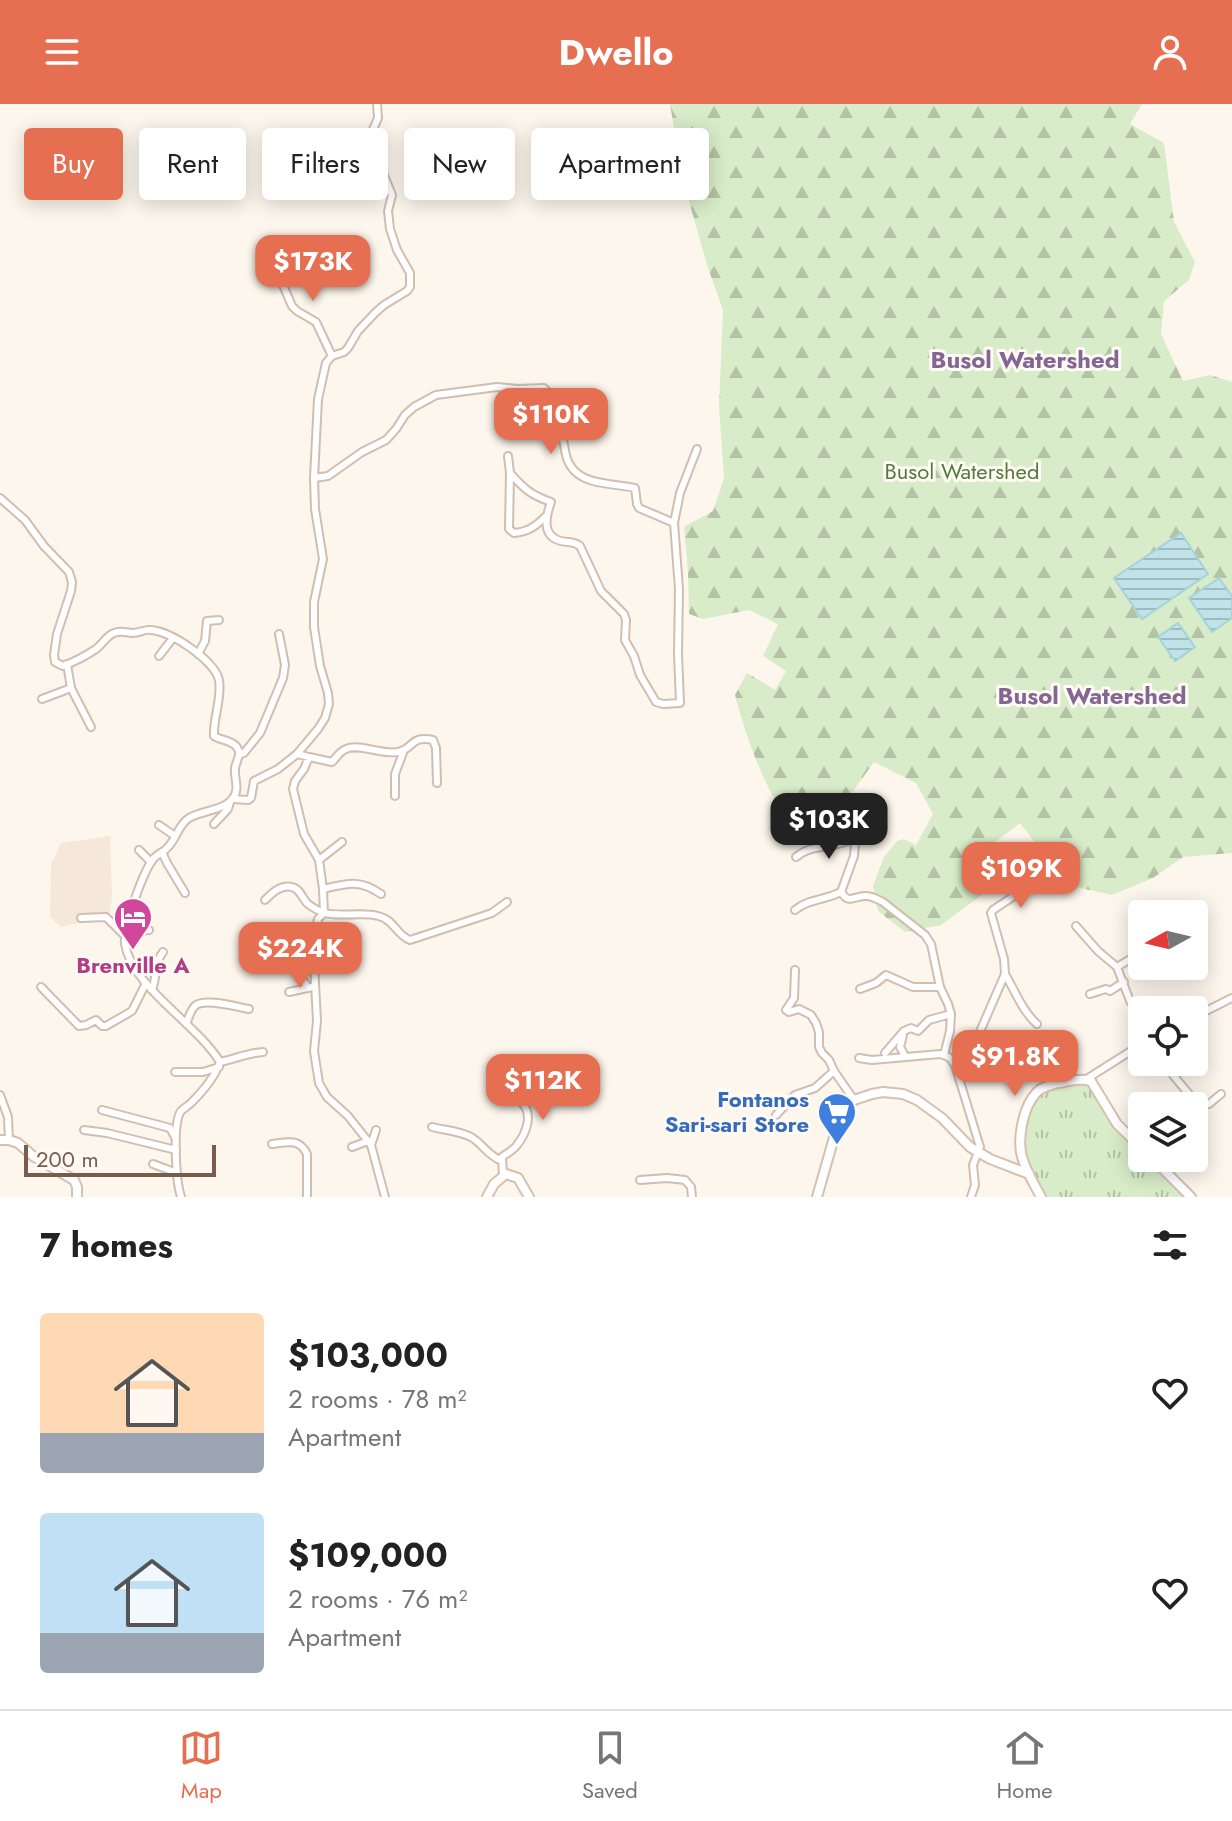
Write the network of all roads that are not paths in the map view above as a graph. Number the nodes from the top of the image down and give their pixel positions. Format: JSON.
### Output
{"nodes":[{"id":1,"x":377,"y":104,"type":"edge"},
{"id":2,"x":271,"y":257,"type":"dead end"},
{"id":3,"x":332,"y":356,"type":"junction"},
{"id":4,"x":697,"y":449,"type":"dead end"},
{"id":5,"x":508,"y":456,"type":"dead end"},
{"id":6,"x":510,"y":473,"type":"junction"},
{"id":7,"x":314,"y":478,"type":"junction"},
{"id":8,"x":0,"y":498,"type":"edge"},
{"id":9,"x":545,"y":517,"type":"junction"},
{"id":10,"x":674,"y":523,"type":"junction"},
{"id":11,"x":219,"y":620,"type":"dead end"},
{"id":12,"x":279,"y":634,"type":"dead end"},
{"id":13,"x":173,"y":638,"type":"junction"},
{"id":14,"x":198,"y":654,"type":"junction"},
{"id":15,"x":159,"y":656,"type":"dead end"},
{"id":16,"x":67,"y":664,"type":"junction"},
{"id":17,"x":71,"y":688,"type":"junction"},
{"id":18,"x":42,"y":699,"type":"dead end"},
{"id":19,"x":91,"y":727,"type":"dead end"},
{"id":20,"x":404,"y":750,"type":"junction"},
{"id":21,"x":240,"y":754,"type":"junction"},
{"id":22,"x":297,"y":754,"type":"junction"},
{"id":23,"x":309,"y":757,"type":"junction"},
{"id":24,"x":437,"y":783,"type":"dead end"},
{"id":25,"x":395,"y":796,"type":"dead end"},
{"id":26,"x":231,"y":801,"type":"junction"},
{"id":27,"x":214,"y":824,"type":"dead end"},
{"id":28,"x":159,"y":825,"type":"dead end"},
{"id":29,"x":175,"y":836,"type":"junction"},
{"id":30,"x":342,"y":842,"type":"dead end"},
{"id":31,"x":139,"y":850,"type":"dead end"},
{"id":32,"x":162,"y":852,"type":"junction"},
{"id":33,"x":796,"y":857,"type":"dead end"},
{"id":34,"x":319,"y":860,"type":"junction"},
{"id":35,"x":151,"y":862,"type":"junction"},
{"id":36,"x":1025,"y":883,"type":"dead end"},
{"id":37,"x":323,"y":889,"type":"junction"},
{"id":38,"x":841,"y":892,"type":"junction"},
{"id":39,"x":185,"y":893,"type":"dead end"},
{"id":40,"x":381,"y":894,"type":"dead end"},
{"id":41,"x":265,"y":900,"type":"dead end"},
{"id":42,"x":507,"y":902,"type":"dead end"},
{"id":43,"x":795,"y":910,"type":"dead end"},
{"id":44,"x":324,"y":913,"type":"junction"},
{"id":45,"x":81,"y":918,"type":"dead end"},
{"id":46,"x":1076,"y":926,"type":"dead end"},
{"id":47,"x":149,"y":930,"type":"dead end"},
{"id":48,"x":124,"y":934,"type":"junction"},
{"id":49,"x":163,"y":952,"type":"dead end"},
{"id":50,"x":290,"y":959,"type":"dead end"},
{"id":51,"x":1128,"y":960,"type":"edge"},
{"id":52,"x":1117,"y":967,"type":"junction"},
{"id":53,"x":795,"y":970,"type":"dead end"},
{"id":54,"x":1005,"y":974,"type":"junction"},
{"id":55,"x":1124,"y":982,"type":"junction"},
{"id":56,"x":146,"y":983,"type":"junction"},
{"id":57,"x":41,"y":987,"type":"dead end"},
{"id":58,"x":312,"y":987,"type":"junction"},
{"id":59,"x":940,"y":987,"type":"junction"},
{"id":60,"x":860,"y":989,"type":"dead end"},
{"id":61,"x":152,"y":990,"type":"junction"},
{"id":62,"x":289,"y":992,"type":"dead end"},
{"id":63,"x":1090,"y":994,"type":"dead end"},
{"id":64,"x":1128,"y":996,"type":"edge"},
{"id":65,"x":1230,"y":1000,"type":"edge"},
{"id":66,"x":249,"y":1009,"type":"dead end"},
{"id":67,"x":1208,"y":1010,"type":"edge"},
{"id":68,"x":951,"y":1014,"type":"junction"},
{"id":69,"x":187,"y":1022,"type":"junction"},
{"id":70,"x":1037,"y":1024,"type":"dead end"},
{"id":71,"x":904,"y":1031,"type":"junction"},
{"id":72,"x":263,"y":1052,"type":"dead end"},
{"id":73,"x":885,"y":1053,"type":"dead end"},
{"id":74,"x":1128,"y":1053,"type":"edge"},
{"id":75,"x":904,"y":1054,"type":"dead end"},
{"id":76,"x":944,"y":1055,"type":"junction"},
{"id":77,"x":859,"y":1058,"type":"dead end"},
{"id":78,"x":219,"y":1064,"type":"junction"},
{"id":79,"x":955,"y":1065,"type":"junction"},
{"id":80,"x":834,"y":1071,"type":"junction"},
{"id":81,"x":175,"y":1072,"type":"dead end"},
{"id":82,"x":500,"y":1075,"type":"dead end"},
{"id":83,"x":1174,"y":1076,"type":"edge"},
{"id":84,"x":1085,"y":1080,"type":"junction"},
{"id":85,"x":1221,"y":1094,"type":"dead end"},
{"id":86,"x":0,"y":1095,"type":"edge"},
{"id":87,"x":854,"y":1100,"type":"junction"},
{"id":88,"x":102,"y":1110,"type":"dead end"},
{"id":89,"x":776,"y":1115,"type":"dead end"},
{"id":90,"x":432,"y":1127,"type":"dead end"},
{"id":91,"x":84,"y":1130,"type":"dead end"},
{"id":92,"x":376,"y":1130,"type":"dead end"},
{"id":93,"x":1128,"y":1135,"type":"edge"},
{"id":94,"x":4,"y":1140,"type":"edge"},
{"id":95,"x":177,"y":1140,"type":"junction"},
{"id":96,"x":369,"y":1143,"type":"junction"},
{"id":97,"x":272,"y":1144,"type":"dead end"},
{"id":98,"x":352,"y":1147,"type":"dead end"},
{"id":99,"x":176,"y":1150,"type":"junction"},
{"id":100,"x":977,"y":1152,"type":"junction"},
{"id":101,"x":502,"y":1161,"type":"junction"},
{"id":102,"x":153,"y":1164,"type":"dead end"},
{"id":103,"x":1166,"y":1172,"type":"edge"},
{"id":104,"x":177,"y":1173,"type":"junction"},
{"id":105,"x":1029,"y":1174,"type":"junction"},
{"id":106,"x":503,"y":1175,"type":"junction"},
{"id":107,"x":379,"y":1177,"type":"junction"},
{"id":108,"x":368,"y":1178,"type":"dead end"},
{"id":109,"x":640,"y":1180,"type":"dead end"},
{"id":110,"x":77,"y":1197,"type":"edge"},
{"id":111,"x":181,"y":1197,"type":"edge"},
{"id":112,"x":307,"y":1197,"type":"edge"},
{"id":113,"x":385,"y":1197,"type":"edge"},
{"id":114,"x":487,"y":1197,"type":"edge"},
{"id":115,"x":529,"y":1197,"type":"edge"},
{"id":116,"x":692,"y":1197,"type":"edge"},
{"id":117,"x":817,"y":1197,"type":"edge"},
{"id":118,"x":971,"y":1197,"type":"edge"},
{"id":119,"x":1041,"y":1197,"type":"edge"},
{"id":120,"x":1191,"y":1197,"type":"edge"}],
"edges":[{"from":1,"to":3,"type":"street"},
{"from":2,"to":3,"type":"street"},
{"from":3,"to":7,"type":"street"},
{"from":4,"to":10,"type":"street"},
{"from":5,"to":6,"type":"street"},
{"from":6,"to":9,"type":"street"},
{"from":6,"to":9,"type":"street"},
{"from":7,"to":10,"type":"street"},
{"from":7,"to":22,"type":"street"},
{"from":8,"to":16,"type":"street"},
{"from":9,"to":10,"type":"street"},
{"from":11,"to":14,"type":"street"},
{"from":12,"to":21,"type":"street"},
{"from":13,"to":14,"type":"street"},
{"from":13,"to":15,"type":"street"},
{"from":13,"to":16,"type":"street"},
{"from":14,"to":21,"type":"street"},
{"from":16,"to":17,"type":"street"},
{"from":17,"to":18,"type":"street"},
{"from":17,"to":19,"type":"street"},
{"from":20,"to":23,"type":"street"},
{"from":20,"to":24,"type":"street"},
{"from":20,"to":25,"type":"street"},
{"from":21,"to":26,"type":"street"},
{"from":22,"to":23,"type":"street"},
{"from":22,"to":26,"type":"street"},
{"from":23,"to":34,"type":"street"},
{"from":26,"to":27,"type":"street"},
{"from":26,"to":29,"type":"street"},
{"from":28,"to":29,"type":"street"},
{"from":29,"to":32,"type":"street"},
{"from":30,"to":34,"type":"street"},
{"from":31,"to":35,"type":"street"},
{"from":32,"to":35,"type":"street"},
{"from":32,"to":39,"type":"street"},
{"from":33,"to":38,"type":"street"},
{"from":34,"to":37,"type":"street"},
{"from":35,"to":48,"type":"street"},
{"from":36,"to":54,"type":"street"},
{"from":37,"to":40,"type":"street"},
{"from":37,"to":44,"type":"street"},
{"from":38,"to":43,"type":"street"},
{"from":38,"to":59,"type":"street"},
{"from":41,"to":44,"type":"street"},
{"from":42,"to":44,"type":"street"},
{"from":44,"to":58,"type":"street"},
{"from":45,"to":48,"type":"street"},
{"from":46,"to":52,"type":"street"},
{"from":47,"to":48,"type":"street"},
{"from":48,"to":56,"type":"street"},
{"from":49,"to":61,"type":"street"},
{"from":50,"to":58,"type":"street"},
{"from":51,"to":52,"type":"street"},
{"from":52,"to":55,"type":"street"},
{"from":53,"to":80,"type":"street"},
{"from":54,"to":70,"type":"street"},
{"from":54,"to":79,"type":"street"},
{"from":55,"to":63,"type":"street"},
{"from":55,"to":64,"type":"street"},
{"from":56,"to":57,"type":"street"},
{"from":56,"to":61,"type":"street"},
{"from":58,"to":62,"type":"street"},
{"from":58,"to":96,"type":"street"},
{"from":59,"to":60,"type":"street"},
{"from":59,"to":68,"type":"street"},
{"from":61,"to":69,"type":"street"},
{"from":65,"to":67,"type":"street"},
{"from":66,"to":69,"type":"street"},
{"from":68,"to":71,"type":"street"},
{"from":68,"to":76,"type":"street"},
{"from":69,"to":78,"type":"street"},
{"from":71,"to":73,"type":"street"},
{"from":71,"to":75,"type":"street"},
{"from":72,"to":78,"type":"street"},
{"from":74,"to":84,"type":"street"},
{"from":76,"to":77,"type":"street"},
{"from":76,"to":79,"type":"street"},
{"from":78,"to":81,"type":"street"},
{"from":78,"to":95,"type":"street"},
{"from":79,"to":100,"type":"street"},
{"from":80,"to":87,"type":"street"},
{"from":80,"to":89,"type":"street"},
{"from":82,"to":101,"type":"street"},
{"from":83,"to":85,"type":"street"},
{"from":84,"to":93,"type":"main road"},
{"from":84,"to":105,"type":"main road"},
{"from":86,"to":94,"type":"street"},
{"from":87,"to":100,"type":"main road"},
{"from":87,"to":117,"type":"main road"},
{"from":88,"to":95,"type":"street"},
{"from":90,"to":101,"type":"street"},
{"from":91,"to":99,"type":"street"},
{"from":92,"to":96,"type":"street"},
{"from":94,"to":110,"type":"main road"},
{"from":95,"to":99,"type":"street"},
{"from":96,"to":98,"type":"street"},
{"from":96,"to":107,"type":"street"},
{"from":97,"to":112,"type":"street"},
{"from":99,"to":104,"type":"street"},
{"from":100,"to":105,"type":"main road"},
{"from":100,"to":118,"type":"street"},
{"from":101,"to":106,"type":"street"},
{"from":102,"to":104,"type":"street"},
{"from":103,"to":120,"type":"main road"},
{"from":104,"to":111,"type":"street"},
{"from":105,"to":119,"type":"main road"},
{"from":106,"to":114,"type":"main road"},
{"from":106,"to":115,"type":"main road"},
{"from":107,"to":108,"type":"street"},
{"from":107,"to":113,"type":"street"},
{"from":109,"to":116,"type":"street"}]}
